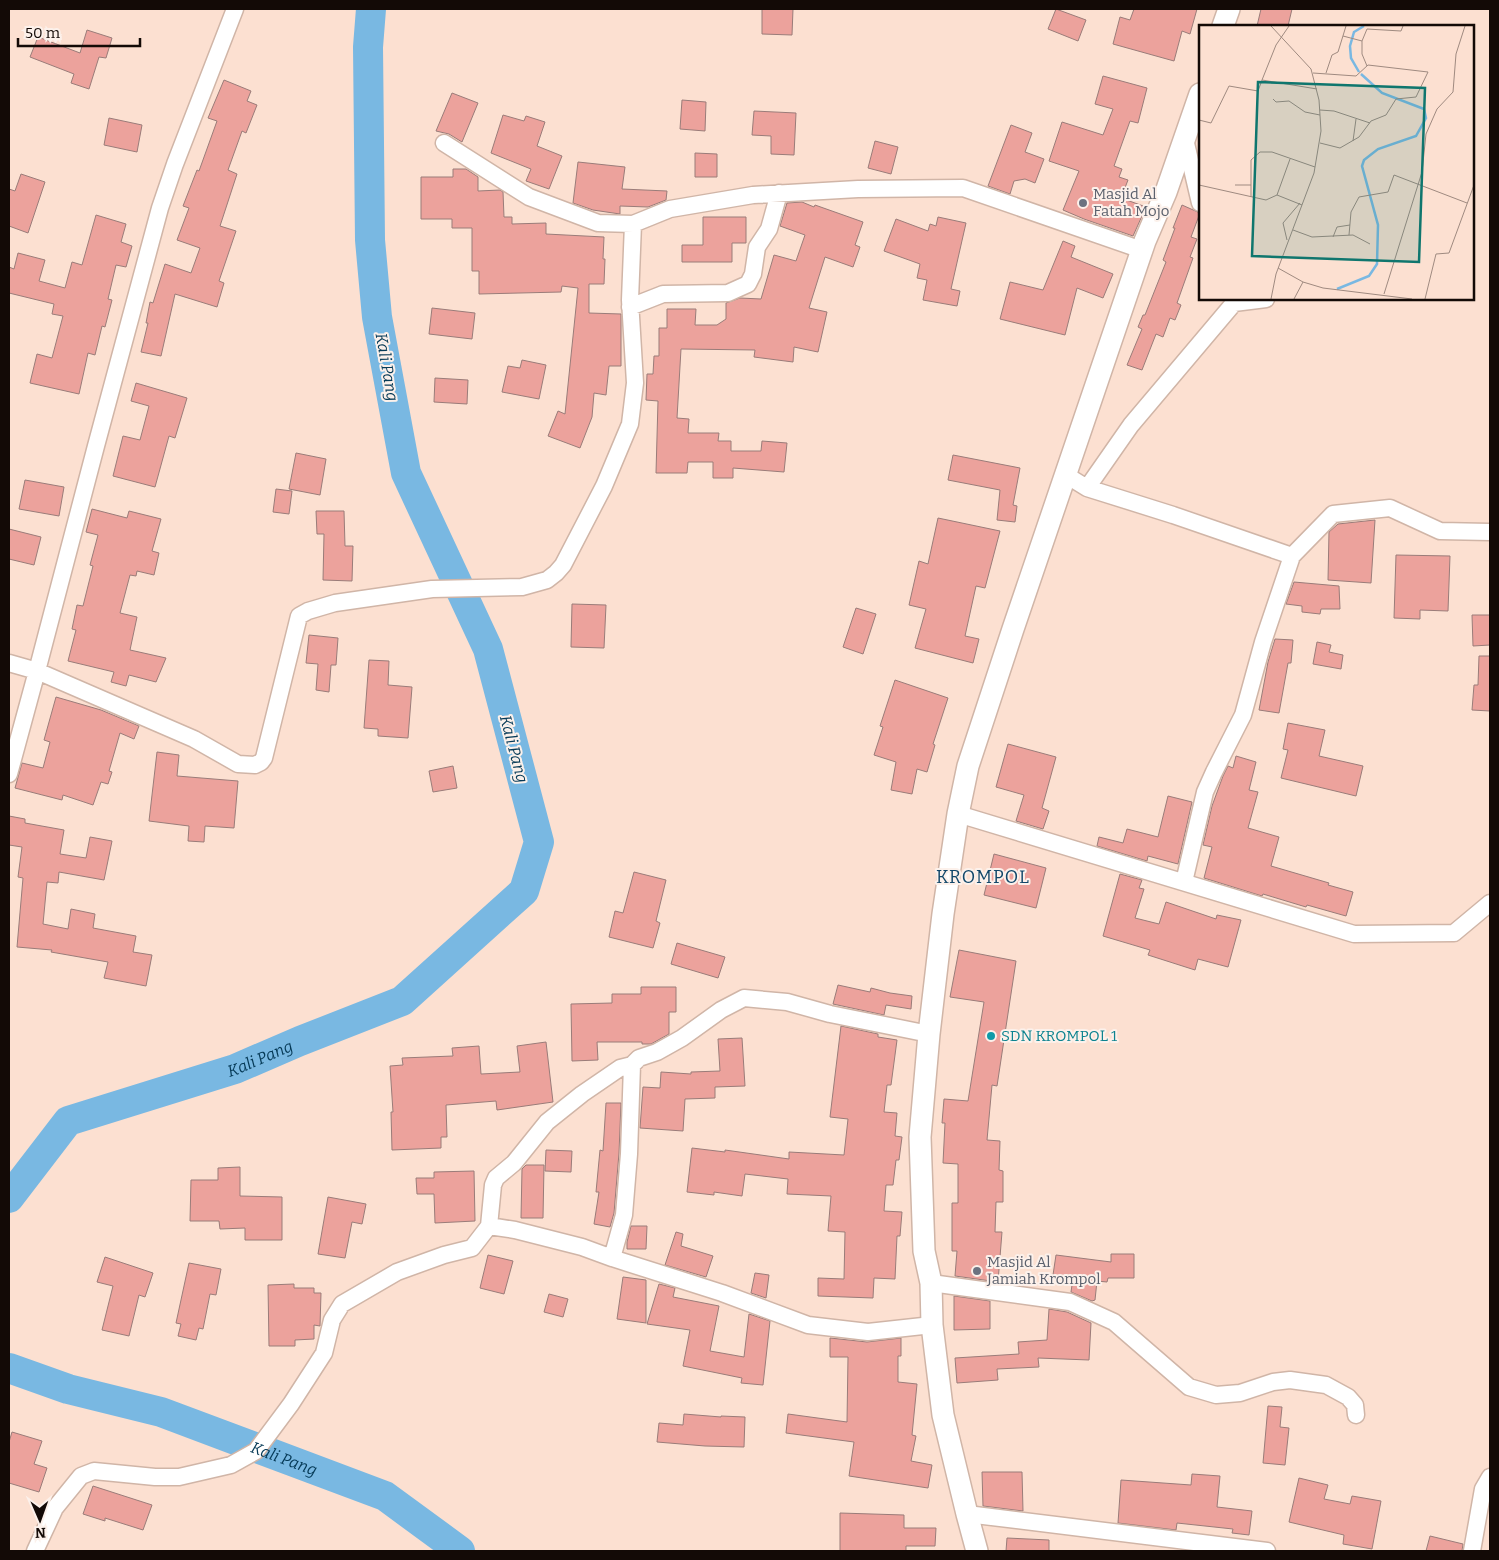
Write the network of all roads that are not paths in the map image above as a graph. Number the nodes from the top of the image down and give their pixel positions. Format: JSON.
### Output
{"nodes":[{"id":1,"x":235,"y":9,"type":"edge"},
{"id":2,"x":1228,"y":9,"type":"edge"},
{"id":3,"x":1223,"y":25,"type":"edge"},
{"id":4,"x":1199,"y":97,"type":"edge"},
{"id":5,"x":1185,"y":139,"type":"junction"},
{"id":6,"x":444,"y":143,"type":"dead end"},
{"id":7,"x":779,"y":193,"type":"junction"},
{"id":8,"x":1199,"y":199,"type":"edge"},
{"id":9,"x":633,"y":224,"type":"junction"},
{"id":10,"x":1142,"y":250,"type":"junction"},
{"id":11,"x":1250,"y":300,"type":"edge"},
{"id":12,"x":1235,"y":301,"type":"edge"},
{"id":13,"x":630,"y":307,"type":"junction"},
{"id":14,"x":1066,"y":475,"type":"junction"},
{"id":15,"x":1087,"y":488,"type":"junction"},
{"id":16,"x":1490,"y":532,"type":"edge"},
{"id":17,"x":1292,"y":556,"type":"junction"},
{"id":18,"x":9,"y":663,"type":"edge"},
{"id":19,"x":38,"y":671,"type":"junction"},
{"id":20,"x":9,"y":774,"type":"edge"},
{"id":21,"x":958,"y":814,"type":"junction"},
{"id":22,"x":1184,"y":882,"type":"junction"},
{"id":23,"x":1490,"y":903,"type":"edge"},
{"id":24,"x":929,"y":1034,"type":"junction"},
{"id":25,"x":632,"y":1065,"type":"junction"},
{"id":26,"x":488,"y":1226,"type":"junction"},
{"id":27,"x":612,"y":1258,"type":"junction"},
{"id":28,"x":931,"y":1283,"type":"junction"},
{"id":29,"x":932,"y":1325,"type":"junction"},
{"id":30,"x":1356,"y":1415,"type":"dead end"},
{"id":31,"x":1490,"y":1477,"type":"edge"},
{"id":32,"x":967,"y":1514,"type":"junction"},
{"id":33,"x":35,"y":1551,"type":"edge"},
{"id":34,"x":977,"y":1551,"type":"edge"},
{"id":35,"x":1267,"y":1551,"type":"edge"},
{"id":36,"x":1472,"y":1551,"type":"edge"}],
"edges":[{"from":1,"to":19,"type":"street"},
{"from":2,"to":3,"type":"street"},
{"from":4,"to":5,"type":"street"},
{"from":5,"to":8,"type":"street"},
{"from":5,"to":10,"type":"street"},
{"from":6,"to":9,"type":"street"},
{"from":7,"to":9,"type":"street"},
{"from":7,"to":10,"type":"street"},
{"from":7,"to":13,"type":"street"},
{"from":9,"to":13,"type":"street"},
{"from":10,"to":14,"type":"street"},
{"from":11,"to":12,"type":"street"},
{"from":12,"to":15,"type":"street"},
{"from":13,"to":19,"type":"street"},
{"from":14,"to":15,"type":"street"},
{"from":14,"to":21,"type":"street"},
{"from":15,"to":17,"type":"street"},
{"from":16,"to":17,"type":"street"},
{"from":17,"to":22,"type":"street"},
{"from":18,"to":19,"type":"street"},
{"from":19,"to":20,"type":"street"},
{"from":21,"to":22,"type":"street"},
{"from":21,"to":24,"type":"street"},
{"from":22,"to":23,"type":"street"},
{"from":24,"to":25,"type":"street"},
{"from":24,"to":28,"type":"street"},
{"from":25,"to":26,"type":"street"},
{"from":25,"to":27,"type":"street"},
{"from":26,"to":27,"type":"street"},
{"from":26,"to":33,"type":"street"},
{"from":27,"to":29,"type":"street"},
{"from":28,"to":29,"type":"street"},
{"from":28,"to":30,"type":"street"},
{"from":29,"to":32,"type":"street"},
{"from":31,"to":36,"type":"street"},
{"from":32,"to":34,"type":"street"},
{"from":32,"to":35,"type":"street"}]}
